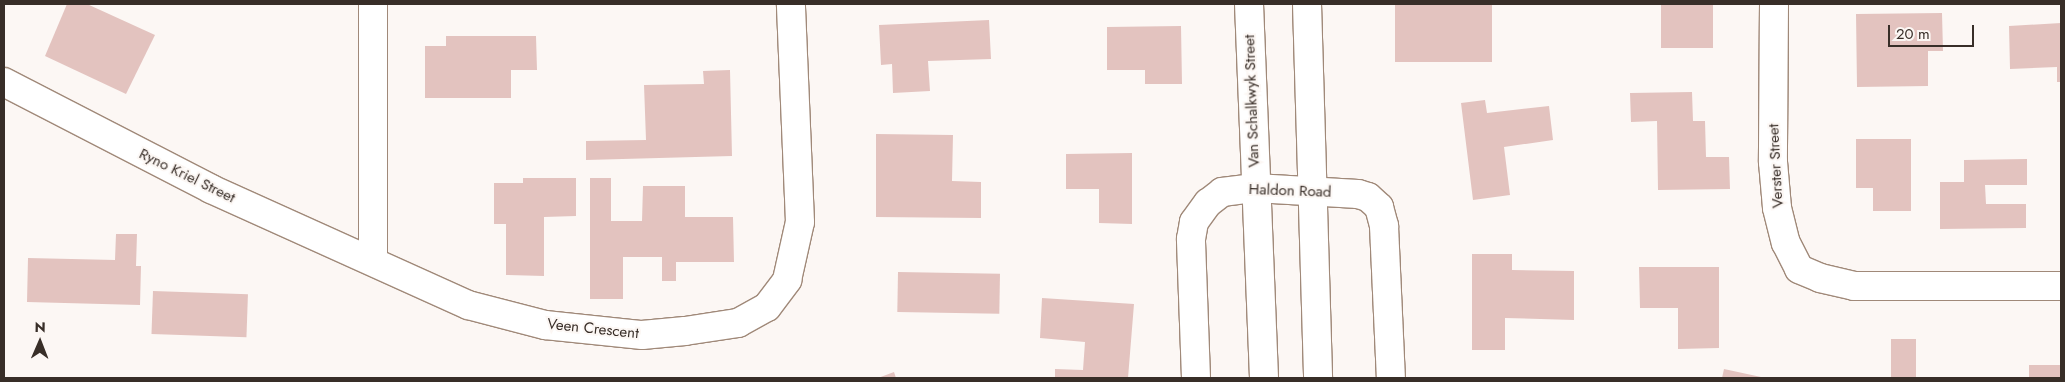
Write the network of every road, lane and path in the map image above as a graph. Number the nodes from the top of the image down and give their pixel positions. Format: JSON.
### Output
{"nodes":[{"id":1,"x":373,"y":4,"type":"edge"},
{"id":2,"x":791,"y":4,"type":"edge"},
{"id":3,"x":1249,"y":4,"type":"edge"},
{"id":4,"x":1308,"y":4,"type":"edge"},
{"id":5,"x":1774,"y":4,"type":"edge"},
{"id":6,"x":4,"y":82,"type":"edge"},
{"id":7,"x":1255,"y":188,"type":"junction"},
{"id":8,"x":1314,"y":191,"type":"junction"},
{"id":9,"x":373,"y":261,"type":"junction"},
{"id":10,"x":2061,"y":286,"type":"edge"},
{"id":11,"x":1196,"y":378,"type":"edge"},
{"id":12,"x":1264,"y":378,"type":"edge"},
{"id":13,"x":1318,"y":378,"type":"edge"},
{"id":14,"x":1391,"y":378,"type":"edge"}],
"edges":[{"from":1,"to":9,"type":"street"},
{"from":2,"to":9,"type":"street","name":"Veen Crescent"},
{"from":3,"to":7,"type":"street","name":"Van Schalkwyk Street"},
{"from":4,"to":8,"type":"street"},
{"from":5,"to":10,"type":"street","name":"Verster Street"},
{"from":6,"to":9,"type":"street","name":"Ryno Kriel Street"},
{"from":7,"to":8,"type":"street","name":"Haldon Road"},
{"from":7,"to":11,"type":"street","name":"Haldon Road"},
{"from":7,"to":12,"type":"street","name":"Van Schalkwyk Street"},
{"from":8,"to":13,"type":"street"},
{"from":8,"to":14,"type":"street","name":"Haldon Road"}]}
